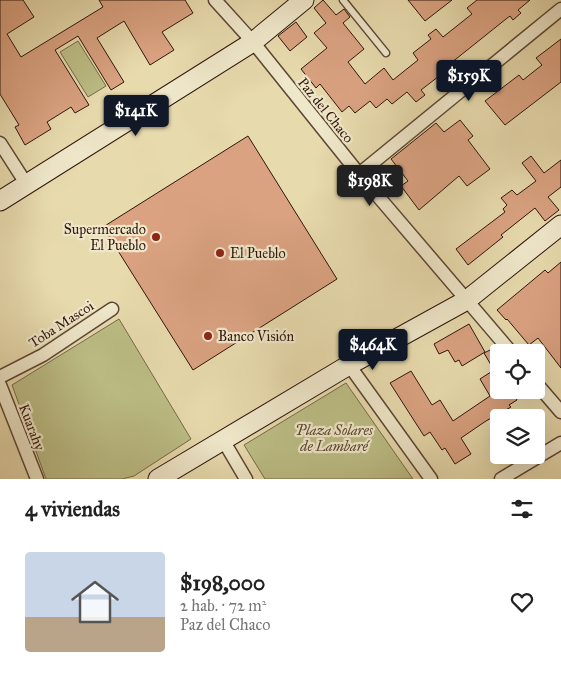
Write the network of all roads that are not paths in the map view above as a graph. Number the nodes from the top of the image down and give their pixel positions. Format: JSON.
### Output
{"nodes":[{"id":1,"x":215,"y":0,"type":"edge"},
{"id":2,"x":304,"y":0,"type":"edge"},
{"id":3,"x":343,"y":0,"type":"edge"},
{"id":4,"x":561,"y":9,"type":"edge"},
{"id":5,"x":253,"y":42,"type":"junction"},
{"id":6,"x":386,"y":53,"type":"dead end"},
{"id":7,"x":0,"y":143,"type":"edge"},
{"id":8,"x":359,"y":174,"type":"junction"},
{"id":9,"x":27,"y":186,"type":"junction"},
{"id":10,"x":0,"y":201,"type":"edge"},
{"id":11,"x":561,"y":225,"type":"edge"},
{"id":12,"x":467,"y":300,"type":"junction"},
{"id":13,"x":112,"y":309,"type":"dead end"},
{"id":14,"x":504,"y":344,"type":"edge"},
{"id":15,"x":349,"y":365,"type":"junction"},
{"id":16,"x":0,"y":377,"type":"edge"},
{"id":17,"x":0,"y":385,"type":"edge"},
{"id":18,"x":545,"y":393,"type":"edge"},
{"id":19,"x":561,"y":412,"type":"edge"},
{"id":20,"x":222,"y":440,"type":"junction"},
{"id":21,"x":561,"y":443,"type":"edge"},
{"id":22,"x":36,"y":479,"type":"edge"},
{"id":23,"x":158,"y":479,"type":"edge"},
{"id":24,"x":246,"y":479,"type":"edge"},
{"id":25,"x":431,"y":479,"type":"edge"},
{"id":26,"x":501,"y":479,"type":"edge"}],
"edges":[{"from":1,"to":5,"type":"street","name":"Paz del Chaco"},
{"from":2,"to":5,"type":"main road"},
{"from":3,"to":6,"type":"lane"},
{"from":4,"to":8,"type":"street"},
{"from":5,"to":8,"type":"street","name":"Paz del Chaco"},
{"from":5,"to":9,"type":"main road"},
{"from":7,"to":9,"type":"street"},
{"from":8,"to":12,"type":"street","name":"Paz del Chaco"},
{"from":9,"to":10,"type":"main road"},
{"from":11,"to":12,"type":"main road"},
{"from":12,"to":14,"type":"street","name":"Paz del Chaco"},
{"from":12,"to":15,"type":"main road"},
{"from":13,"to":16,"type":"street","name":"Toba Mascoi"},
{"from":15,"to":20,"type":"main road"},
{"from":15,"to":25,"type":"street"},
{"from":17,"to":22,"type":"street","name":"Kuarahy"},
{"from":18,"to":19,"type":"street"},
{"from":20,"to":23,"type":"main road"},
{"from":20,"to":24,"type":"street"},
{"from":21,"to":26,"type":"street"}]}
